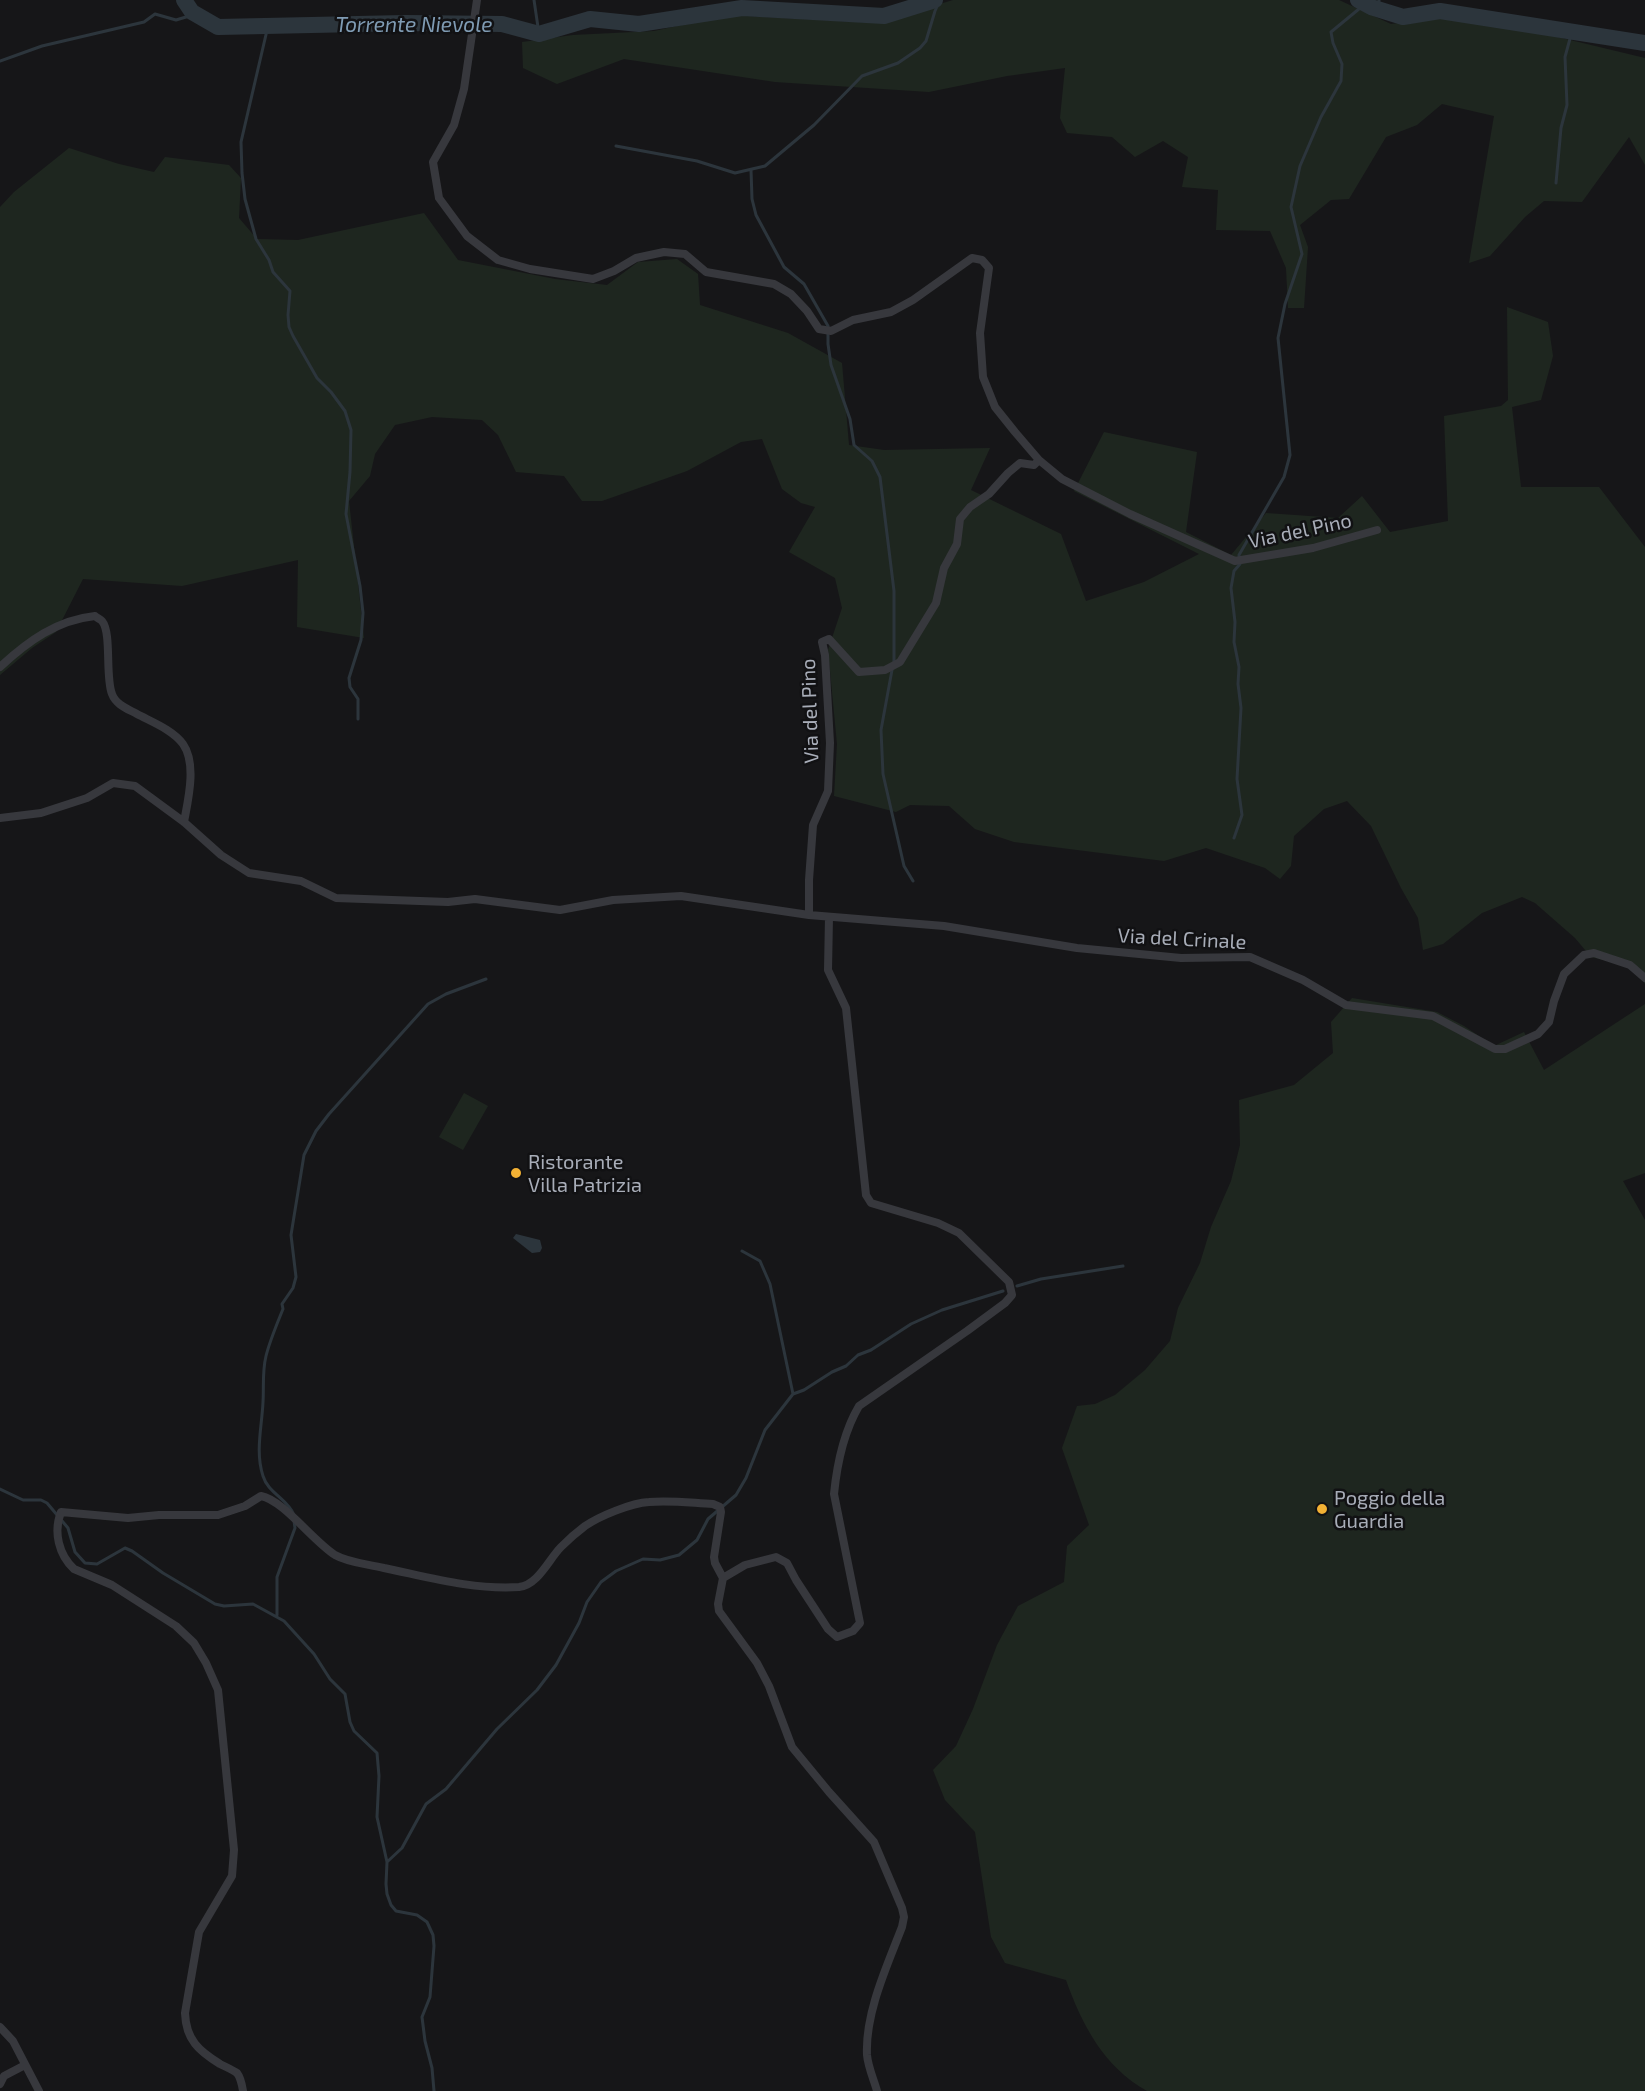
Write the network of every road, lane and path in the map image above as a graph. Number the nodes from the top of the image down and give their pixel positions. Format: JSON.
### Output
{"nodes":[{"id":1,"x":477,"y":0,"type":"edge"},
{"id":2,"x":1039,"y":460,"type":"junction"},
{"id":3,"x":1377,"y":530,"type":"dead end"},
{"id":4,"x":0,"y":667,"type":"edge"},
{"id":5,"x":0,"y":818,"type":"edge"},
{"id":6,"x":184,"y":822,"type":"junction"},
{"id":7,"x":809,"y":915,"type":"junction"},
{"id":8,"x":829,"y":917,"type":"junction"},
{"id":9,"x":1645,"y":978,"type":"edge"},
{"id":10,"x":723,"y":1578,"type":"junction"},
{"id":11,"x":0,"y":2028,"type":"edge"},
{"id":12,"x":25,"y":2065,"type":"junction"},
{"id":13,"x":0,"y":2084,"type":"edge"},
{"id":14,"x":39,"y":2091,"type":"edge"},
{"id":15,"x":243,"y":2091,"type":"edge"},
{"id":16,"x":877,"y":2091,"type":"edge"}],
"edges":[{"from":1,"to":2,"type":"street","name":"Via del Pino"},
{"from":2,"to":3,"type":"street","name":"Via del Pino"},
{"from":2,"to":7,"type":"street","name":"Via del Pino"},
{"from":4,"to":6,"type":"street"},
{"from":5,"to":6,"type":"street","name":"Via del Crinale"},
{"from":6,"to":7,"type":"street","name":"Via del Crinale"},
{"from":7,"to":8,"type":"street","name":"Via del Crinale"},
{"from":8,"to":9,"type":"street","name":"Via del Crinale"},
{"from":8,"to":10,"type":"street"},
{"from":10,"to":15,"type":"street"},
{"from":10,"to":16,"type":"street"},
{"from":11,"to":12,"type":"street"},
{"from":12,"to":13,"type":"street"},
{"from":12,"to":14,"type":"street"}]}
